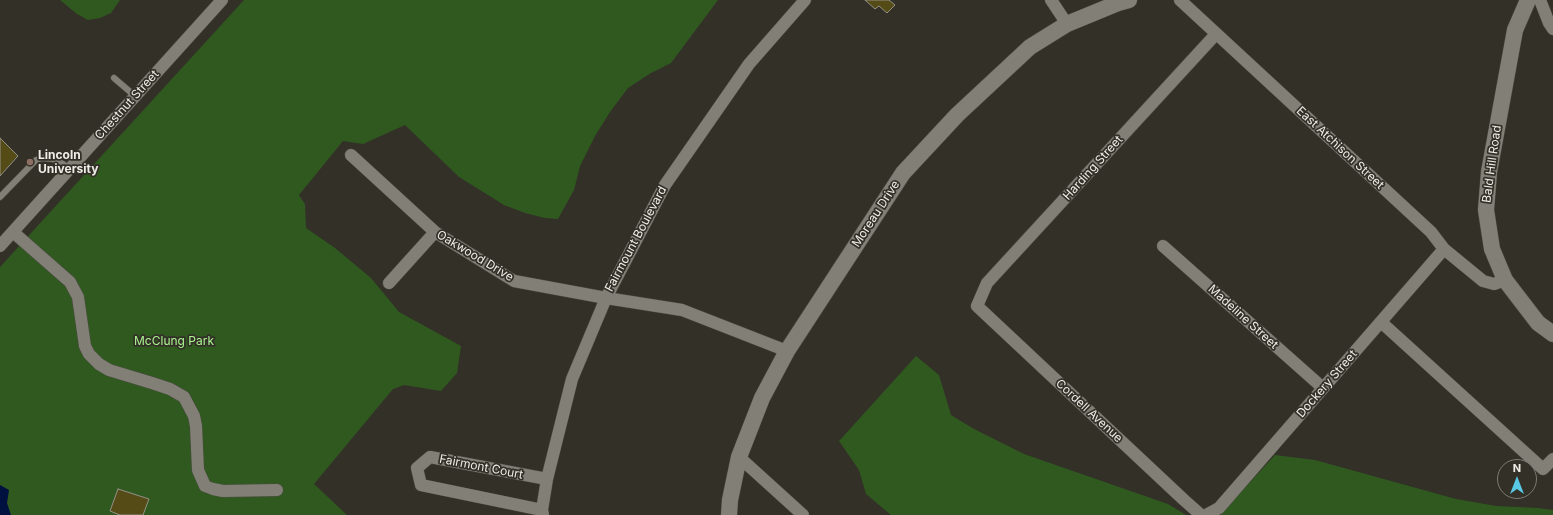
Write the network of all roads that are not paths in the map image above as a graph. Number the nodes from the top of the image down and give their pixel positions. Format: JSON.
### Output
{"nodes":[{"id":1,"x":222,"y":0,"type":"edge"},
{"id":2,"x":805,"y":0,"type":"edge"},
{"id":3,"x":1051,"y":0,"type":"edge"},
{"id":4,"x":1129,"y":0,"type":"edge"},
{"id":5,"x":1180,"y":0,"type":"edge"},
{"id":6,"x":1528,"y":0,"type":"edge"},
{"id":7,"x":1540,"y":0,"type":"edge"},
{"id":8,"x":1067,"y":24,"type":"junction"},
{"id":9,"x":1553,"y":29,"type":"edge"},
{"id":10,"x":1216,"y":34,"type":"junction"},
{"id":11,"x":114,"y":78,"type":"dead end"},
{"id":12,"x":135,"y":96,"type":"junction"},
{"id":13,"x":351,"y":155,"type":"dead end"},
{"id":14,"x":70,"y":168,"type":"junction"},
{"id":15,"x":0,"y":198,"type":"edge"},
{"id":16,"x":13,"y":232,"type":"junction"},
{"id":17,"x":435,"y":232,"type":"junction"},
{"id":18,"x":0,"y":246,"type":"edge"},
{"id":19,"x":1163,"y":246,"type":"dead end"},
{"id":20,"x":1444,"y":249,"type":"junction"},
{"id":21,"x":1504,"y":280,"type":"junction"},
{"id":22,"x":389,"y":283,"type":"dead end"},
{"id":23,"x":606,"y":298,"type":"junction"},
{"id":24,"x":977,"y":306,"type":"joint"},
{"id":25,"x":1381,"y":322,"type":"junction"},
{"id":26,"x":1553,"y":334,"type":"edge"},
{"id":27,"x":787,"y":351,"type":"junction"},
{"id":28,"x":1323,"y":388,"type":"junction"},
{"id":29,"x":739,"y":457,"type":"junction"},
{"id":30,"x":1553,"y":459,"type":"edge"},
{"id":31,"x":547,"y":479,"type":"junction"},
{"id":32,"x":277,"y":490,"type":"dead end"},
{"id":33,"x":542,"y":513,"type":"edge"},
{"id":34,"x":729,"y":515,"type":"edge"},
{"id":35,"x":803,"y":515,"type":"edge"},
{"id":36,"x":1201,"y":515,"type":"edge"},
{"id":37,"x":1206,"y":515,"type":"edge"}],
"edges":[{"from":1,"to":12,"type":"street","name":"Chestnut Street"},
{"from":2,"to":23,"type":"street","name":"Fairmount Boulevard"},
{"from":3,"to":8,"type":"street"},
{"from":4,"to":8,"type":"main road","name":"Moreau Drive"},
{"from":5,"to":10,"type":"street","name":"East Atchison Street"},
{"from":6,"to":21,"type":"main road","name":"Bald Hill Road"},
{"from":7,"to":9,"type":"street"},
{"from":8,"to":27,"type":"main road","name":"Moreau Drive"},
{"from":10,"to":20,"type":"street","name":"East Atchison Street"},
{"from":10,"to":24,"type":"street","name":"Harding Street"},
{"from":11,"to":12,"type":"lane"},
{"from":12,"to":14,"type":"street","name":"Chestnut Street"},
{"from":13,"to":17,"type":"street","name":"Oakwood Drive"},
{"from":14,"to":15,"type":"lane"},
{"from":14,"to":16,"type":"street","name":"Chestnut Street"},
{"from":16,"to":18,"type":"street","name":"Chestnut Street"},
{"from":16,"to":32,"type":"street"},
{"from":17,"to":22,"type":"street"},
{"from":17,"to":23,"type":"street","name":"Oakwood Drive"},
{"from":19,"to":28,"type":"street","name":"Madeline Street"},
{"from":20,"to":21,"type":"street","name":"East Atchison Street"},
{"from":20,"to":25,"type":"street","name":"Dockery Street"},
{"from":21,"to":26,"type":"main road","name":"Bald Hill Road"},
{"from":23,"to":27,"type":"street","name":"Oakwood Drive"},
{"from":23,"to":31,"type":"street","name":"Fairmount Boulevard"},
{"from":24,"to":36,"type":"street","name":"Cordell Avenue"},
{"from":25,"to":28,"type":"street","name":"Dockery Street"},
{"from":25,"to":30,"type":"street"},
{"from":27,"to":29,"type":"main road","name":"Moreau Drive"},
{"from":28,"to":37,"type":"street","name":"Dockery Street"},
{"from":29,"to":34,"type":"main road","name":"Moreau Drive"},
{"from":29,"to":35,"type":"street"},
{"from":31,"to":33,"type":"street","name":"Fairmount Boulevard"},
{"from":31,"to":33,"type":"street","name":"Fairmont Court"}]}
